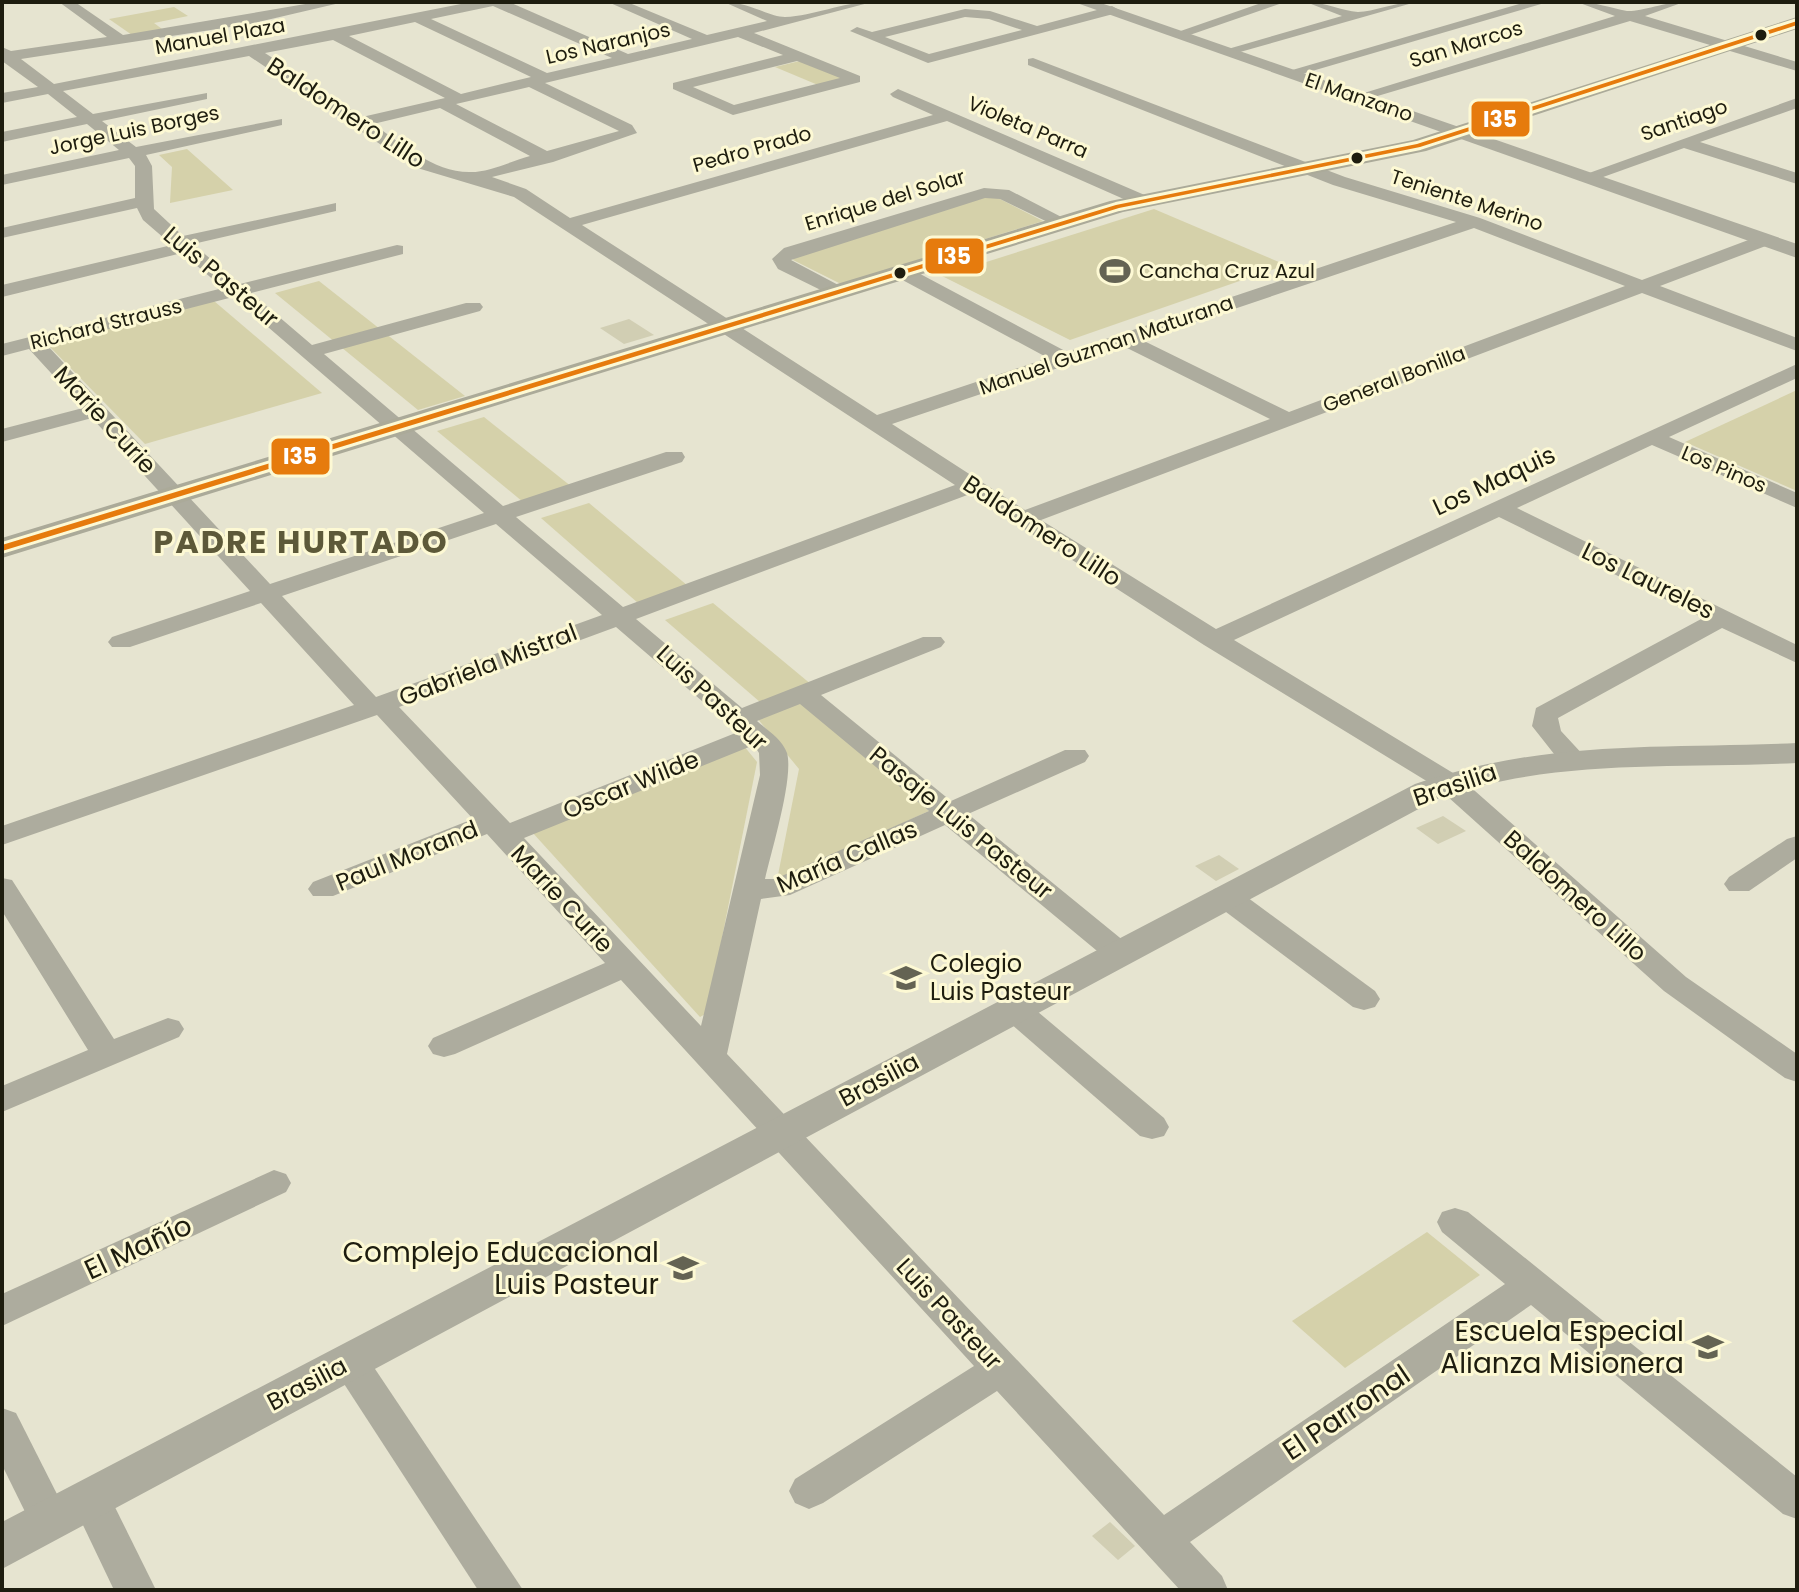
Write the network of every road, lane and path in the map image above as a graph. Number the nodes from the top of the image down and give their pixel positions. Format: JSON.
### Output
{"nodes":[{"id":1,"x":66,"y":2,"type":"edge"},
{"id":2,"x":337,"y":2,"type":"edge"},
{"id":3,"x":494,"y":2,"type":"edge"},
{"id":4,"x":615,"y":2,"type":"edge"},
{"id":5,"x":731,"y":2,"type":"edge"},
{"id":6,"x":1082,"y":2,"type":"edge"},
{"id":7,"x":1278,"y":2,"type":"edge"},
{"id":8,"x":1313,"y":2,"type":"edge"},
{"id":9,"x":1409,"y":2,"type":"edge"},
{"id":10,"x":1541,"y":2,"type":"edge"},
{"id":11,"x":1584,"y":2,"type":"edge"},
{"id":12,"x":1677,"y":2,"type":"edge"},
{"id":13,"x":857,"y":3,"type":"edge"},
{"id":14,"x":1101,"y":6,"type":"edge"},
{"id":15,"x":1243,"y":13,"type":"junction"},
{"id":16,"x":1632,"y":15,"type":"junction"},
{"id":17,"x":1357,"y":16,"type":"junction"},
{"id":18,"x":418,"y":18,"type":"junction"},
{"id":19,"x":782,"y":22,"type":"junction"},
{"id":20,"x":1797,"y":23,"type":"edge"},
{"id":21,"x":1037,"y":30,"type":"junction"},
{"id":22,"x":1301,"y":31,"type":"junction"},
{"id":23,"x":739,"y":32,"type":"junction"},
{"id":24,"x":1179,"y":34,"type":"junction"},
{"id":25,"x":335,"y":35,"type":"junction"},
{"id":26,"x":120,"y":39,"type":"junction"},
{"id":27,"x":706,"y":40,"type":"junction"},
{"id":28,"x":1728,"y":45,"type":"junction"},
{"id":29,"x":250,"y":50,"type":"junction"},
{"id":30,"x":1228,"y":51,"type":"junction"},
{"id":31,"x":4,"y":55,"type":"edge"},
{"id":32,"x":798,"y":56,"type":"junction"},
{"id":33,"x":626,"y":59,"type":"junction"},
{"id":34,"x":1033,"y":62,"type":"dead end"},
{"id":35,"x":1797,"y":67,"type":"edge"},
{"id":36,"x":1290,"y":73,"type":"junction"},
{"id":37,"x":538,"y":80,"type":"junction"},
{"id":38,"x":52,"y":89,"type":"junction"},
{"id":39,"x":898,"y":94,"type":"dead end"},
{"id":40,"x":202,"y":96,"type":"dead end"},
{"id":41,"x":1359,"y":97,"type":"junction"},
{"id":42,"x":2,"y":98,"type":"edge"},
{"id":43,"x":459,"y":99,"type":"junction"},
{"id":44,"x":442,"y":103,"type":"junction"},
{"id":45,"x":1797,"y":103,"type":"edge"},
{"id":46,"x":1772,"y":112,"type":"junction"},
{"id":47,"x":948,"y":116,"type":"junction"},
{"id":48,"x":90,"y":119,"type":"junction"},
{"id":49,"x":1797,"y":120,"type":"edge"},
{"id":50,"x":276,"y":122,"type":"dead end"},
{"id":51,"x":359,"y":123,"type":"junction"},
{"id":52,"x":1458,"y":132,"type":"junction"},
{"id":53,"x":2,"y":137,"type":"edge"},
{"id":54,"x":1685,"y":143,"type":"junction"},
{"id":55,"x":133,"y":152,"type":"junction"},
{"id":56,"x":547,"y":158,"type":"junction"},
{"id":57,"x":1309,"y":170,"type":"junction"},
{"id":58,"x":473,"y":177,"type":"junction"},
{"id":59,"x":1586,"y":177,"type":"junction"},
{"id":60,"x":1797,"y":179,"type":"edge"},
{"id":61,"x":2,"y":180,"type":"edge"},
{"id":62,"x":304,"y":188,"type":"dead end"},
{"id":63,"x":1141,"y":200,"type":"junction"},
{"id":64,"x":143,"y":201,"type":"junction"},
{"id":65,"x":1474,"y":222,"type":"junction"},
{"id":66,"x":1064,"y":223,"type":"junction"},
{"id":67,"x":568,"y":224,"type":"junction"},
{"id":68,"x":2,"y":233,"type":"edge"},
{"id":69,"x":1765,"y":240,"type":"junction"},
{"id":70,"x":183,"y":245,"type":"junction"},
{"id":71,"x":397,"y":250,"type":"dead end"},
{"id":72,"x":1797,"y":251,"type":"edge"},
{"id":73,"x":902,"y":272,"type":"junction"},
{"id":74,"x":1642,"y":286,"type":"junction"},
{"id":75,"x":2,"y":291,"type":"edge"},
{"id":76,"x":237,"y":291,"type":"junction"},
{"id":77,"x":837,"y":292,"type":"junction"},
{"id":78,"x":473,"y":307,"type":"dead end"},
{"id":79,"x":724,"y":326,"type":"junction"},
{"id":80,"x":1124,"y":339,"type":"junction"},
{"id":81,"x":33,"y":342,"type":"junction"},
{"id":82,"x":1797,"y":345,"type":"edge"},
{"id":83,"x":2,"y":350,"type":"edge"},
{"id":84,"x":310,"y":352,"type":"junction"},
{"id":85,"x":1065,"y":359,"type":"junction"},
{"id":86,"x":1797,"y":370,"type":"edge"},
{"id":87,"x":96,"y":411,"type":"junction"},
{"id":88,"x":1288,"y":419,"type":"junction"},
{"id":89,"x":874,"y":423,"type":"junction"},
{"id":90,"x":397,"y":426,"type":"junction"},
{"id":91,"x":2,"y":436,"type":"edge"},
{"id":92,"x":1651,"y":437,"type":"junction"},
{"id":93,"x":674,"y":457,"type":"dead end"},
{"id":94,"x":972,"y":486,"type":"junction"},
{"id":95,"x":174,"y":494,"type":"junction"},
{"id":96,"x":1797,"y":501,"type":"edge"},
{"id":97,"x":1499,"y":508,"type":"junction"},
{"id":98,"x":502,"y":515,"type":"junction"},
{"id":99,"x":1023,"y":519,"type":"junction"},
{"id":100,"x":2,"y":548,"type":"edge"},
{"id":101,"x":265,"y":593,"type":"junction"},
{"id":102,"x":621,"y":615,"type":"junction"},
{"id":103,"x":1722,"y":618,"type":"junction"},
{"id":104,"x":1213,"y":640,"type":"junction"},
{"id":105,"x":121,"y":642,"type":"dead end"},
{"id":106,"x":932,"y":642,"type":"dead end"},
{"id":107,"x":1797,"y":655,"type":"edge"},
{"id":108,"x":803,"y":693,"type":"junction"},
{"id":109,"x":377,"y":706,"type":"junction"},
{"id":110,"x":749,"y":726,"type":"junction"},
{"id":111,"x":1797,"y":753,"type":"edge"},
{"id":112,"x":1075,"y":756,"type":"dead end"},
{"id":113,"x":1572,"y":758,"type":"junction"},
{"id":114,"x":1448,"y":782,"type":"junction"},
{"id":115,"x":949,"y":813,"type":"junction"},
{"id":116,"x":497,"y":829,"type":"junction"},
{"id":117,"x":2,"y":836,"type":"edge"},
{"id":118,"x":1797,"y":845,"type":"edge"},
{"id":119,"x":1739,"y":884,"type":"dead end"},
{"id":120,"x":2,"y":887,"type":"edge"},
{"id":121,"x":323,"y":889,"type":"dead end"},
{"id":122,"x":748,"y":890,"type":"junction"},
{"id":123,"x":1225,"y":896,"type":"junction"},
{"id":124,"x":1119,"y":953,"type":"junction"},
{"id":125,"x":625,"y":966,"type":"junction"},
{"id":126,"x":1364,"y":999,"type":"dead end"},
{"id":127,"x":1014,"y":1009,"type":"junction"},
{"id":128,"x":168,"y":1029,"type":"dead end"},
{"id":129,"x":444,"y":1046,"type":"dead end"},
{"id":130,"x":108,"y":1055,"type":"junction"},
{"id":131,"x":710,"y":1058,"type":"junction"},
{"id":132,"x":1797,"y":1070,"type":"edge"},
{"id":133,"x":2,"y":1100,"type":"edge"},
{"id":134,"x":1152,"y":1127,"type":"dead end"},
{"id":135,"x":780,"y":1133,"type":"junction"},
{"id":136,"x":274,"y":1183,"type":"dead end"},
{"id":137,"x":1455,"y":1222,"type":"dead end"},
{"id":138,"x":1532,"y":1285,"type":"junction"},
{"id":139,"x":2,"y":1311,"type":"edge"},
{"id":140,"x":350,"y":1362,"type":"junction"},
{"id":141,"x":1000,"y":1369,"type":"junction"},
{"id":142,"x":2,"y":1425,"type":"edge"},
{"id":143,"x":809,"y":1491,"type":"dead end"},
{"id":144,"x":91,"y":1500,"type":"junction"},
{"id":145,"x":1797,"y":1501,"type":"edge"},
{"id":146,"x":50,"y":1521,"type":"junction"},
{"id":147,"x":1160,"y":1540,"type":"junction"},
{"id":148,"x":2,"y":1547,"type":"edge"},
{"id":149,"x":135,"y":1590,"type":"edge"},
{"id":150,"x":502,"y":1590,"type":"edge"},
{"id":151,"x":1207,"y":1590,"type":"edge"}],
"edges":[{"from":1,"to":26,"type":"street"},
{"from":2,"to":26,"type":"street"},
{"from":3,"to":18,"type":"street","name":"Manuel Plaza"},
{"from":3,"to":33,"type":"street"},
{"from":4,"to":27,"type":"street"},
{"from":5,"to":19,"type":"street"},
{"from":6,"to":14,"type":"street","name":"El Manzano"},
{"from":7,"to":15,"type":"street"},
{"from":8,"to":17,"type":"street"},
{"from":9,"to":17,"type":"street"},
{"from":10,"to":36,"type":"street"},
{"from":11,"to":16,"type":"street"},
{"from":12,"to":16,"type":"street","name":"San Marcos"},
{"from":13,"to":19,"type":"street","name":"Los Naranjos"},
{"from":14,"to":21,"type":"street"},
{"from":14,"to":24,"type":"street","name":"El Manzano"},
{"from":15,"to":22,"type":"street"},
{"from":15,"to":24,"type":"street"},
{"from":16,"to":28,"type":"street"},
{"from":16,"to":41,"type":"street","name":"San Marcos"},
{"from":17,"to":22,"type":"street"},
{"from":18,"to":25,"type":"street","name":"Manuel Plaza"},
{"from":18,"to":37,"type":"street"},
{"from":19,"to":23,"type":"street","name":"Los Naranjos"},
{"from":20,"to":28,"type":"main road"},
{"from":21,"to":21,"type":"street"},
{"from":22,"to":30,"type":"street"},
{"from":23,"to":27,"type":"street","name":"Los Naranjos"},
{"from":23,"to":32,"type":"street"},
{"from":24,"to":30,"type":"street","name":"El Manzano"},
{"from":25,"to":29,"type":"street","name":"Manuel Plaza"},
{"from":25,"to":43,"type":"street"},
{"from":26,"to":31,"type":"street"},
{"from":27,"to":33,"type":"street","name":"Los Naranjos"},
{"from":28,"to":35,"type":"street"},
{"from":28,"to":52,"type":"main road"},
{"from":29,"to":38,"type":"street","name":"Manuel Plaza"},
{"from":29,"to":51,"type":"street","name":"Baldomero Lillo"},
{"from":30,"to":36,"type":"street","name":"El Manzano"},
{"from":31,"to":38,"type":"street"},
{"from":32,"to":32,"type":"street"},
{"from":33,"to":37,"type":"street","name":"Los Naranjos"},
{"from":34,"to":57,"type":"street","name":"Teniente Merino"},
{"from":36,"to":41,"type":"street","name":"El Manzano"},
{"from":37,"to":43,"type":"street","name":"Los Naranjos"},
{"from":37,"to":56,"type":"street"},
{"from":38,"to":42,"type":"street","name":"Manuel Plaza"},
{"from":38,"to":48,"type":"street"},
{"from":39,"to":47,"type":"street","name":"Violeta Parra"},
{"from":40,"to":48,"type":"street"},
{"from":41,"to":52,"type":"street","name":"El Manzano"},
{"from":43,"to":44,"type":"street","name":"Los Naranjos"},
{"from":44,"to":51,"type":"street","name":"Los Naranjos"},
{"from":44,"to":56,"type":"street"},
{"from":45,"to":46,"type":"street","name":"Santiago"},
{"from":46,"to":49,"type":"street"},
{"from":46,"to":54,"type":"street","name":"Santiago"},
{"from":47,"to":63,"type":"street","name":"Violeta Parra"},
{"from":47,"to":67,"type":"street","name":"Pedro Prado"},
{"from":48,"to":53,"type":"street"},
{"from":48,"to":55,"type":"street"},
{"from":50,"to":55,"type":"street","name":"Jorge Luis Borges"},
{"from":51,"to":58,"type":"street","name":"Baldomero Lillo"},
{"from":52,"to":57,"type":"main road"},
{"from":52,"to":59,"type":"street","name":"El Manzano"},
{"from":54,"to":59,"type":"street","name":"Santiago"},
{"from":54,"to":60,"type":"street"},
{"from":55,"to":61,"type":"street","name":"Jorge Luis Borges"},
{"from":55,"to":64,"type":"street"},
{"from":56,"to":58,"type":"street"},
{"from":57,"to":63,"type":"main road"},
{"from":57,"to":65,"type":"street","name":"Teniente Merino"},
{"from":58,"to":67,"type":"street","name":"Baldomero Lillo"},
{"from":59,"to":69,"type":"street","name":"El Manzano"},
{"from":62,"to":70,"type":"street"},
{"from":63,"to":66,"type":"main road"},
{"from":64,"to":68,"type":"street"},
{"from":64,"to":70,"type":"street","name":"Luis Pasteur"},
{"from":65,"to":74,"type":"street","name":"Teniente Merino"},
{"from":65,"to":80,"type":"street","name":"Manuel Guzman Maturana"},
{"from":66,"to":73,"type":"main road"},
{"from":66,"to":77,"type":"street","name":"Enrique del Solar"},
{"from":67,"to":79,"type":"street","name":"Baldomero Lillo"},
{"from":69,"to":72,"type":"street","name":"El Manzano"},
{"from":69,"to":74,"type":"street","name":"General Bonilla"},
{"from":70,"to":75,"type":"street"},
{"from":70,"to":76,"type":"street","name":"Luis Pasteur"},
{"from":71,"to":76,"type":"street","name":"Richard Strauss"},
{"from":73,"to":77,"type":"main road"},
{"from":73,"to":85,"type":"street"},
{"from":74,"to":82,"type":"street","name":"Teniente Merino"},
{"from":74,"to":88,"type":"street","name":"General Bonilla"},
{"from":76,"to":81,"type":"street","name":"Richard Strauss"},
{"from":76,"to":84,"type":"street","name":"Luis Pasteur"},
{"from":77,"to":79,"type":"main road"},
{"from":78,"to":84,"type":"street"},
{"from":79,"to":89,"type":"street","name":"Baldomero Lillo"},
{"from":79,"to":90,"type":"main road"},
{"from":80,"to":85,"type":"street","name":"Manuel Guzman Maturana"},
{"from":80,"to":88,"type":"street"},
{"from":81,"to":83,"type":"street","name":"Richard Strauss"},
{"from":81,"to":87,"type":"street","name":"Marie Curie"},
{"from":84,"to":90,"type":"street","name":"Luis Pasteur"},
{"from":85,"to":89,"type":"street","name":"Manuel Guzman Maturana"},
{"from":86,"to":92,"type":"street","name":"Los Maquis"},
{"from":87,"to":91,"type":"street"},
{"from":87,"to":95,"type":"street","name":"Marie Curie"},
{"from":88,"to":99,"type":"street","name":"General Bonilla"},
{"from":89,"to":94,"type":"street","name":"Baldomero Lillo"},
{"from":90,"to":95,"type":"main road"},
{"from":90,"to":98,"type":"street","name":"Luis Pasteur"},
{"from":92,"to":96,"type":"street","name":"Los Pinos"},
{"from":92,"to":97,"type":"street","name":"Los Maquis"},
{"from":93,"to":98,"type":"street"},
{"from":94,"to":99,"type":"street","name":"Baldomero Lillo"},
{"from":94,"to":102,"type":"street","name":"Gabriela Mistral"},
{"from":95,"to":100,"type":"main road"},
{"from":95,"to":101,"type":"street","name":"Marie Curie"},
{"from":97,"to":103,"type":"street","name":"Los Laureles"},
{"from":97,"to":104,"type":"street","name":"Los Maquis"},
{"from":98,"to":101,"type":"street"},
{"from":98,"to":102,"type":"street","name":"Luis Pasteur"},
{"from":99,"to":104,"type":"street","name":"Baldomero Lillo"},
{"from":101,"to":105,"type":"street"},
{"from":101,"to":109,"type":"street","name":"Marie Curie"},
{"from":102,"to":109,"type":"street","name":"Gabriela Mistral"},
{"from":102,"to":110,"type":"street","name":"Luis Pasteur"},
{"from":103,"to":107,"type":"street","name":"Los Laureles"},
{"from":103,"to":113,"type":"street"},
{"from":104,"to":114,"type":"street","name":"Baldomero Lillo"},
{"from":106,"to":108,"type":"street","name":"Oscar Wilde"},
{"from":108,"to":110,"type":"street","name":"Oscar Wilde"},
{"from":108,"to":115,"type":"street","name":"Pasaje Luis Pasteur"},
{"from":109,"to":116,"type":"street","name":"Marie Curie"},
{"from":109,"to":117,"type":"street","name":"Gabriela Mistral"},
{"from":110,"to":116,"type":"street","name":"Oscar Wilde"},
{"from":110,"to":122,"type":"street","name":"Luis Pasteur"},
{"from":111,"to":113,"type":"street","name":"Brasilia"},
{"from":112,"to":115,"type":"street","name":"María Callas"},
{"from":113,"to":114,"type":"street","name":"Brasilia"},
{"from":114,"to":123,"type":"street","name":"Brasilia"},
{"from":114,"to":132,"type":"street","name":"Baldomero Lillo"},
{"from":115,"to":122,"type":"street","name":"María Callas"},
{"from":115,"to":124,"type":"street","name":"Pasaje Luis Pasteur"},
{"from":116,"to":121,"type":"street","name":"Paul Morand"},
{"from":116,"to":125,"type":"street","name":"Marie Curie"},
{"from":118,"to":119,"type":"street"},
{"from":120,"to":130,"type":"street"},
{"from":122,"to":131,"type":"street","name":"Luis Pasteur"},
{"from":123,"to":124,"type":"street","name":"Brasilia"},
{"from":123,"to":126,"type":"street"},
{"from":124,"to":127,"type":"street","name":"Brasilia"},
{"from":125,"to":129,"type":"street"},
{"from":125,"to":131,"type":"street","name":"Marie Curie"},
{"from":127,"to":134,"type":"street"},
{"from":127,"to":135,"type":"street","name":"Brasilia"},
{"from":128,"to":130,"type":"street"},
{"from":130,"to":133,"type":"street"},
{"from":131,"to":135,"type":"street","name":"Luis Pasteur"},
{"from":135,"to":140,"type":"street","name":"Brasilia"},
{"from":135,"to":141,"type":"street","name":"Luis Pasteur"},
{"from":136,"to":139,"type":"street","name":"El Mañío"},
{"from":137,"to":138,"type":"street"},
{"from":138,"to":145,"type":"street"},
{"from":138,"to":147,"type":"street","name":"El Parronal"},
{"from":140,"to":144,"type":"street","name":"Brasilia"},
{"from":140,"to":150,"type":"street"},
{"from":141,"to":143,"type":"street"},
{"from":141,"to":147,"type":"street","name":"Luis Pasteur"},
{"from":142,"to":146,"type":"street"},
{"from":144,"to":146,"type":"street","name":"Brasilia"},
{"from":144,"to":149,"type":"street"},
{"from":146,"to":148,"type":"street","name":"Brasilia"},
{"from":147,"to":151,"type":"street","name":"Luis Pasteur"}]}
